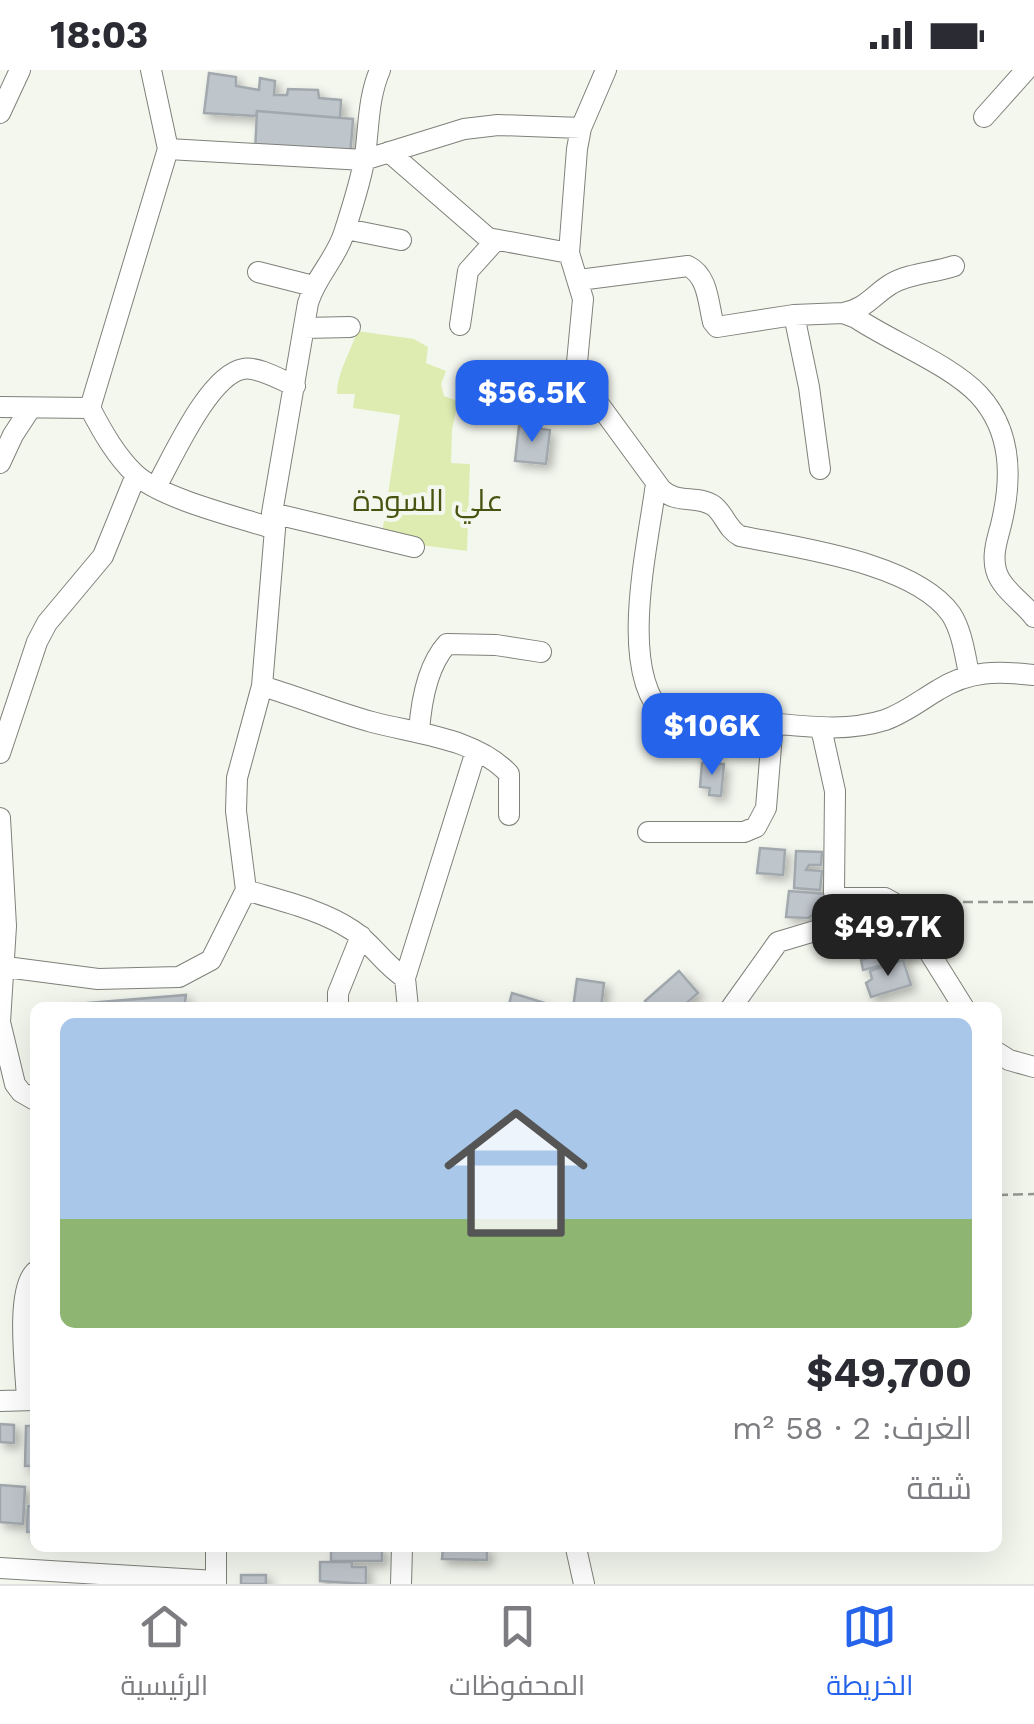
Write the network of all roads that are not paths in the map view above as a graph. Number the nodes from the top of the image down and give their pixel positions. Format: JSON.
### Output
{"nodes":[{"id":1,"x":20,"y":70,"type":"edge"},
{"id":2,"x":151,"y":70,"type":"edge"},
{"id":3,"x":380,"y":70,"type":"edge"},
{"id":4,"x":606,"y":70,"type":"edge"},
{"id":5,"x":1026,"y":70,"type":"edge"},
{"id":6,"x":0,"y":113,"type":"edge"},
{"id":7,"x":984,"y":118,"type":"dead end"},
{"id":8,"x":581,"y":128,"type":"junction"},
{"id":9,"x":168,"y":148,"type":"junction"},
{"id":10,"x":390,"y":152,"type":"junction"},
{"id":11,"x":364,"y":160,"type":"junction"},
{"id":12,"x":346,"y":229,"type":"junction"},
{"id":13,"x":400,"y":240,"type":"dead end"},
{"id":14,"x":494,"y":241,"type":"junction"},
{"id":15,"x":569,"y":252,"type":"junction"},
{"id":16,"x":954,"y":266,"type":"dead end"},
{"id":17,"x":258,"y":272,"type":"dead end"},
{"id":18,"x":579,"y":280,"type":"junction"},
{"id":19,"x":313,"y":286,"type":"junction"},
{"id":20,"x":843,"y":313,"type":"junction"},
{"id":21,"x":794,"y":315,"type":"junction"},
{"id":22,"x":460,"y":325,"type":"dead end"},
{"id":23,"x":350,"y":327,"type":"dead end"},
{"id":24,"x":304,"y":328,"type":"junction"},
{"id":25,"x":295,"y":386,"type":"junction"},
{"id":26,"x":0,"y":407,"type":"edge"},
{"id":27,"x":90,"y":408,"type":"junction"},
{"id":28,"x":30,"y":409,"type":"junction"},
{"id":29,"x":0,"y":463,"type":"edge"},
{"id":30,"x":820,"y":469,"type":"dead end"},
{"id":31,"x":136,"y":475,"type":"junction"},
{"id":32,"x":656,"y":483,"type":"junction"},
{"id":33,"x":156,"y":487,"type":"junction"},
{"id":34,"x":274,"y":521,"type":"junction"},
{"id":35,"x":414,"y":547,"type":"dead end"},
{"id":36,"x":1034,"y":617,"type":"edge"},
{"id":37,"x":541,"y":652,"type":"dead end"},
{"id":38,"x":969,"y":674,"type":"junction"},
{"id":39,"x":1034,"y":675,"type":"edge"},
{"id":40,"x":262,"y":686,"type":"junction"},
{"id":41,"x":773,"y":722,"type":"junction"},
{"id":42,"x":820,"y":728,"type":"junction"},
{"id":43,"x":418,"y":732,"type":"junction"},
{"id":44,"x":476,"y":751,"type":"junction"},
{"id":45,"x":0,"y":753,"type":"edge"},
{"id":46,"x":509,"y":815,"type":"dead end"},
{"id":47,"x":0,"y":818,"type":"edge"},
{"id":48,"x":648,"y":832,"type":"dead end"},
{"id":49,"x":246,"y":890,"type":"junction"},
{"id":50,"x":841,"y":898,"type":"junction"},
{"id":51,"x":361,"y":936,"type":"junction"},
{"id":52,"x":3,"y":969,"type":"edge"},
{"id":53,"x":405,"y":978,"type":"junction"},
{"id":54,"x":338,"y":1002,"type":"edge"},
{"id":55,"x":407,"y":1002,"type":"edge"},
{"id":56,"x":735,"y":1002,"type":"edge"},
{"id":57,"x":960,"y":1002,"type":"edge"},
{"id":58,"x":1002,"y":1056,"type":"edge"},
{"id":59,"x":1034,"y":1066,"type":"edge"},
{"id":60,"x":30,"y":1097,"type":"edge"},
{"id":61,"x":30,"y":1278,"type":"edge"},
{"id":62,"x":30,"y":1383,"type":"edge"},
{"id":63,"x":30,"y":1400,"type":"edge"},
{"id":64,"x":0,"y":1401,"type":"edge"},
{"id":65,"x":216,"y":1552,"type":"edge"},
{"id":66,"x":402,"y":1552,"type":"edge"},
{"id":67,"x":577,"y":1552,"type":"edge"},
{"id":68,"x":0,"y":1568,"type":"edge"},
{"id":69,"x":216,"y":1583,"type":"edge"},
{"id":70,"x":402,"y":1584,"type":"edge"},
{"id":71,"x":584,"y":1584,"type":"edge"}],
"edges":[{"from":1,"to":6,"type":"street"},
{"from":2,"to":9,"type":"street"},
{"from":3,"to":11,"type":"street"},
{"from":4,"to":8,"type":"street"},
{"from":5,"to":7,"type":"street"},
{"from":8,"to":10,"type":"street"},
{"from":8,"to":15,"type":"street"},
{"from":9,"to":11,"type":"street"},
{"from":9,"to":27,"type":"street"},
{"from":10,"to":11,"type":"street"},
{"from":10,"to":14,"type":"street"},
{"from":11,"to":12,"type":"street"},
{"from":12,"to":13,"type":"street"},
{"from":12,"to":19,"type":"street"},
{"from":14,"to":15,"type":"street"},
{"from":14,"to":22,"type":"street"},
{"from":15,"to":18,"type":"street"},
{"from":16,"to":20,"type":"street"},
{"from":17,"to":19,"type":"street"},
{"from":18,"to":21,"type":"street"},
{"from":18,"to":32,"type":"street"},
{"from":19,"to":24,"type":"street"},
{"from":20,"to":21,"type":"street"},
{"from":20,"to":36,"type":"street"},
{"from":21,"to":30,"type":"street"},
{"from":23,"to":24,"type":"street"},
{"from":24,"to":25,"type":"street"},
{"from":25,"to":33,"type":"street"},
{"from":25,"to":34,"type":"street"},
{"from":26,"to":28,"type":"street"},
{"from":27,"to":28,"type":"street"},
{"from":27,"to":31,"type":"street"},
{"from":28,"to":29,"type":"street"},
{"from":31,"to":33,"type":"street"},
{"from":31,"to":45,"type":"street"},
{"from":32,"to":38,"type":"street"},
{"from":32,"to":41,"type":"street"},
{"from":33,"to":34,"type":"street"},
{"from":34,"to":35,"type":"street"},
{"from":34,"to":40,"type":"street"},
{"from":37,"to":43,"type":"street"},
{"from":38,"to":39,"type":"street"},
{"from":38,"to":42,"type":"street"},
{"from":40,"to":43,"type":"street"},
{"from":40,"to":49,"type":"street"},
{"from":41,"to":42,"type":"street"},
{"from":41,"to":48,"type":"street"},
{"from":42,"to":50,"type":"street"},
{"from":43,"to":44,"type":"street"},
{"from":44,"to":46,"type":"street"},
{"from":44,"to":53,"type":"street"},
{"from":47,"to":52,"type":"street"},
{"from":49,"to":51,"type":"street"},
{"from":49,"to":52,"type":"street"},
{"from":50,"to":56,"type":"street"},
{"from":50,"to":57,"type":"street"},
{"from":51,"to":53,"type":"street"},
{"from":51,"to":54,"type":"street"},
{"from":52,"to":60,"type":"street"},
{"from":53,"to":55,"type":"street"},
{"from":58,"to":59,"type":"street"},
{"from":61,"to":62,"type":"street"},
{"from":63,"to":64,"type":"street"},
{"from":65,"to":69,"type":"street"},
{"from":66,"to":70,"type":"street"},
{"from":67,"to":71,"type":"street"},
{"from":68,"to":69,"type":"street"}]}
